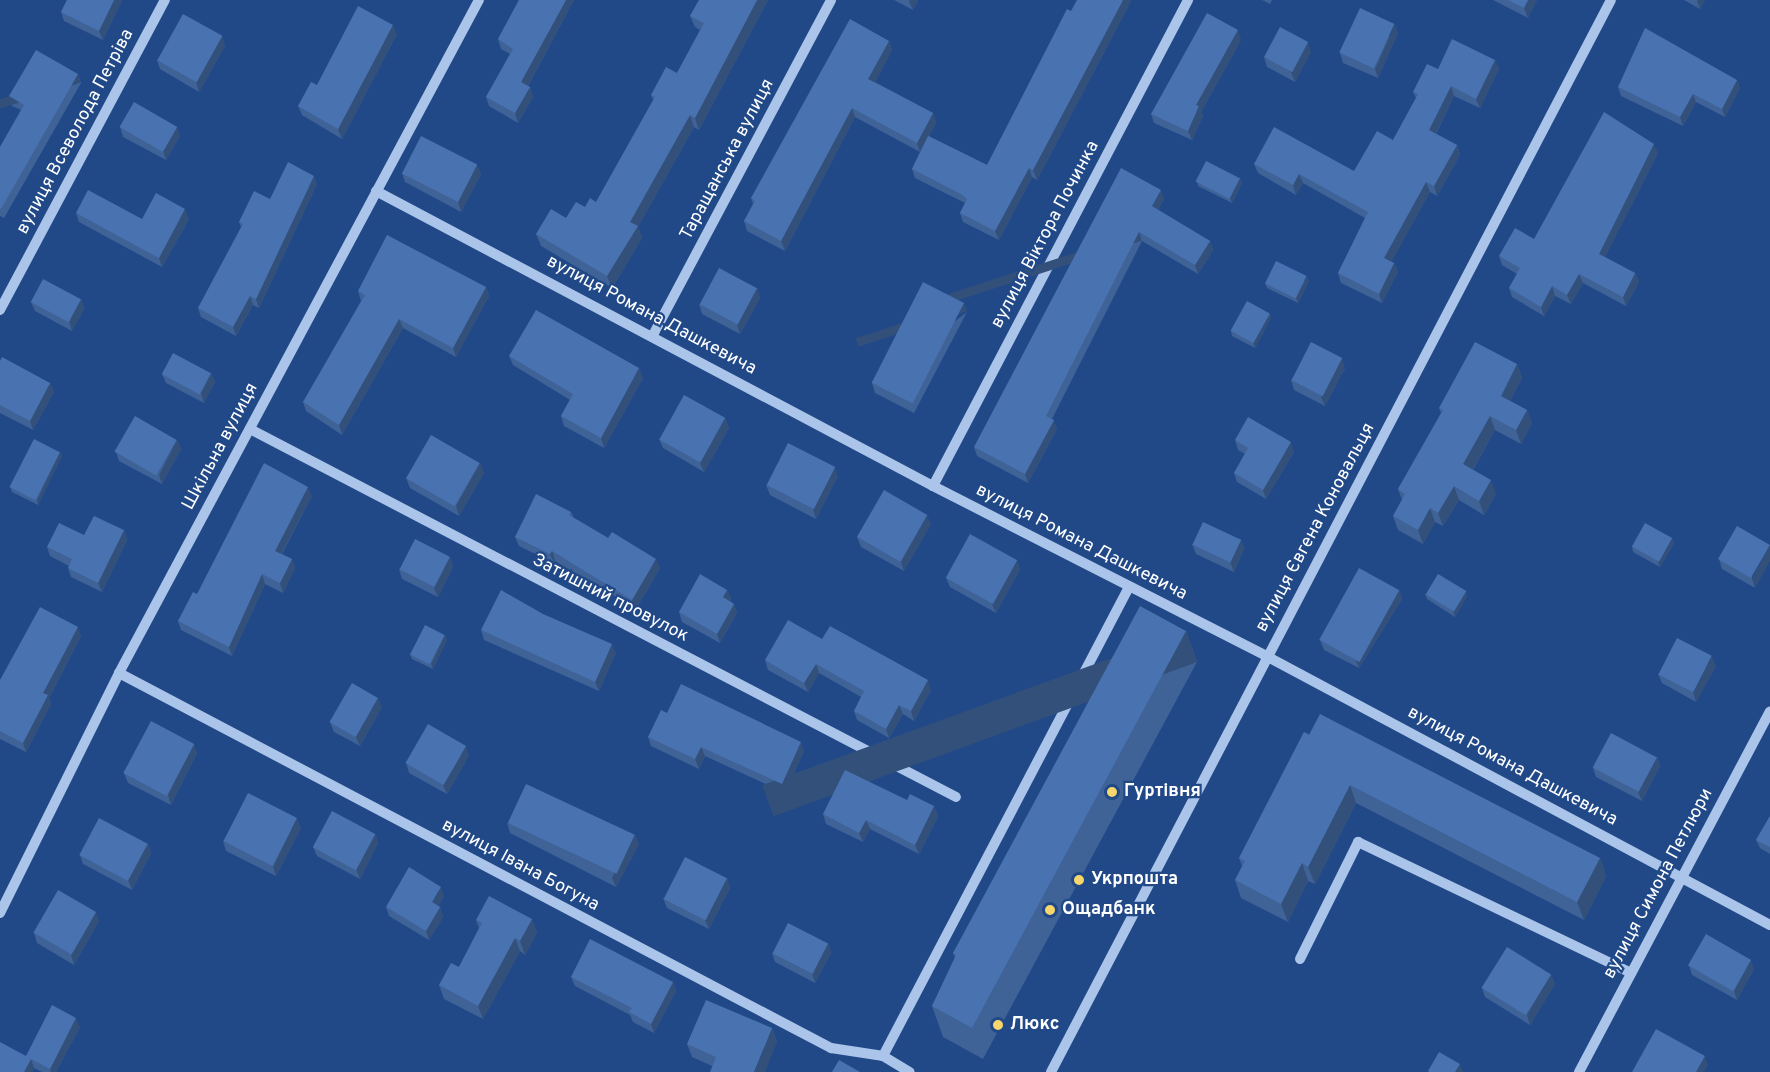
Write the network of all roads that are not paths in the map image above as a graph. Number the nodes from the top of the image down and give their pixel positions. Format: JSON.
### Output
{"nodes":[{"id":1,"x":165,"y":0,"type":"edge"},
{"id":2,"x":479,"y":0,"type":"edge"},
{"id":3,"x":831,"y":0,"type":"edge"},
{"id":4,"x":1188,"y":0,"type":"edge"},
{"id":5,"x":1611,"y":0,"type":"edge"},
{"id":6,"x":376,"y":191,"type":"junction"},
{"id":7,"x":0,"y":310,"type":"edge"},
{"id":8,"x":653,"y":335,"type":"junction"},
{"id":9,"x":250,"y":429,"type":"junction"},
{"id":10,"x":933,"y":486,"type":"junction"},
{"id":11,"x":1129,"y":587,"type":"junction"},
{"id":12,"x":1268,"y":657,"type":"junction"},
{"id":13,"x":119,"y":673,"type":"junction"},
{"id":14,"x":1770,"y":711,"type":"edge"},
{"id":15,"x":956,"y":797,"type":"dead end"},
{"id":16,"x":1681,"y":876,"type":"junction"},
{"id":17,"x":0,"y":913,"type":"edge"},
{"id":18,"x":1770,"y":925,"type":"edge"},
{"id":19,"x":1300,"y":959,"type":"dead end"},
{"id":20,"x":1630,"y":973,"type":"junction"},
{"id":21,"x":883,"y":1056,"type":"junction"},
{"id":22,"x":910,"y":1072,"type":"edge"},
{"id":23,"x":1051,"y":1072,"type":"edge"},
{"id":24,"x":1579,"y":1072,"type":"edge"}],
"edges":[{"from":1,"to":7,"type":"street","name":"вулиця Всеволода Петріва"},
{"from":2,"to":6,"type":"street","name":"Шкільна вулиця"},
{"from":3,"to":8,"type":"street","name":"Таращанська вулиця"},
{"from":4,"to":10,"type":"street","name":"вулиця Віктора Починка"},
{"from":5,"to":12,"type":"street","name":"вулиця Євгена Коновальця"},
{"from":6,"to":8,"type":"street","name":"вулиця Романа Дашкевича"},
{"from":6,"to":9,"type":"street","name":"Шкільна вулиця"},
{"from":8,"to":10,"type":"street","name":"вулиця Романа Дашкевича"},
{"from":9,"to":13,"type":"street","name":"Шкільна вулиця"},
{"from":9,"to":15,"type":"street","name":"Затишний провулок"},
{"from":10,"to":11,"type":"street","name":"вулиця Романа Дашкевича"},
{"from":11,"to":12,"type":"street","name":"вулиця Романа Дашкевича"},
{"from":11,"to":21,"type":"street"},
{"from":12,"to":16,"type":"street","name":"вулиця Романа Дашкевича"},
{"from":12,"to":23,"type":"street","name":"вулиця Євгена Коновальця"},
{"from":13,"to":17,"type":"street","name":"Шкільна вулиця"},
{"from":13,"to":21,"type":"street","name":"вулиця Івана Богуна"},
{"from":14,"to":16,"type":"street","name":"вулиця Симона Петлюри"},
{"from":16,"to":18,"type":"street","name":"вулиця Романа Дашкевича"},
{"from":16,"to":20,"type":"street","name":"вулиця Симона Петлюри"},
{"from":19,"to":20,"type":"street"},
{"from":20,"to":24,"type":"street","name":"вулиця Симона Петлюри"},
{"from":21,"to":22,"type":"street","name":"вулиця Івана Богуна"}]}
